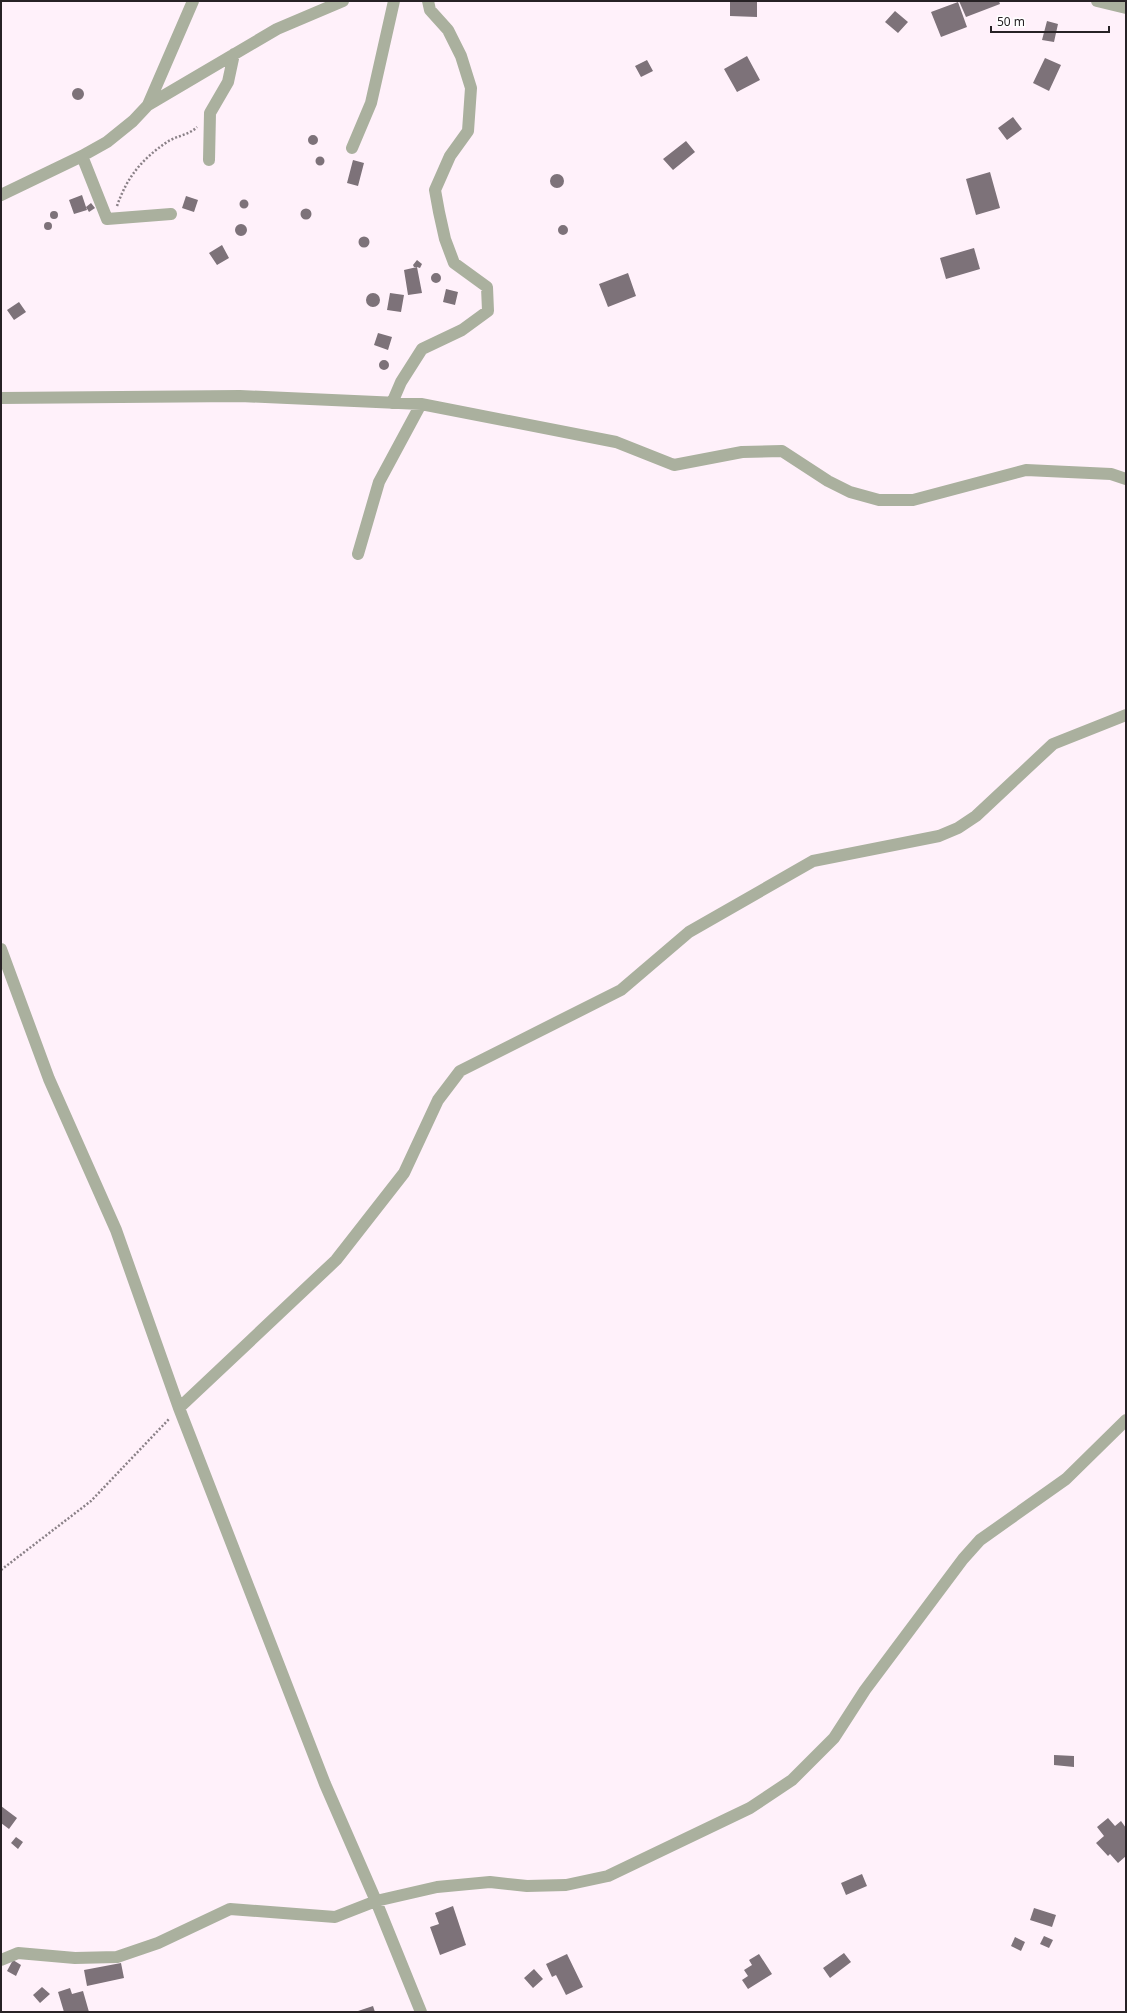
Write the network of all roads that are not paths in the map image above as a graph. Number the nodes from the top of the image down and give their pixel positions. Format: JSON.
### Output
{"nodes":[{"id":1,"x":193,"y":1,"type":"edge"},
{"id":2,"x":343,"y":1,"type":"edge"},
{"id":3,"x":394,"y":1,"type":"edge"},
{"id":4,"x":428,"y":1,"type":"edge"},
{"id":5,"x":1097,"y":1,"type":"edge"},
{"id":6,"x":1126,"y":8,"type":"edge"},
{"id":7,"x":234,"y":54,"type":"junction"},
{"id":8,"x":148,"y":105,"type":"junction"},
{"id":9,"x":352,"y":148,"type":"dead end"},
{"id":10,"x":82,"y":156,"type":"junction"},
{"id":11,"x":209,"y":160,"type":"dead end"},
{"id":12,"x":1,"y":195,"type":"edge"},
{"id":13,"x":171,"y":214,"type":"dead end"},
{"id":14,"x":1,"y":398,"type":"edge"},
{"id":15,"x":392,"y":403,"type":"junction"},
{"id":16,"x":421,"y":404,"type":"junction"},
{"id":17,"x":1126,"y":480,"type":"edge"},
{"id":18,"x":358,"y":554,"type":"dead end"},
{"id":19,"x":1126,"y":715,"type":"edge"},
{"id":20,"x":1,"y":949,"type":"edge"},
{"id":21,"x":179,"y":1408,"type":"junction"},
{"id":22,"x":1126,"y":1420,"type":"edge"},
{"id":23,"x":376,"y":1901,"type":"junction"},
{"id":24,"x":1,"y":1960,"type":"edge"},
{"id":25,"x":421,"y":2012,"type":"edge"}],
"edges":[{"from":1,"to":8,"type":"street"},
{"from":2,"to":7,"type":"street"},
{"from":3,"to":9,"type":"street"},
{"from":4,"to":15,"type":"street"},
{"from":5,"to":6,"type":"street"},
{"from":7,"to":8,"type":"street"},
{"from":7,"to":11,"type":"street"},
{"from":8,"to":10,"type":"street"},
{"from":10,"to":12,"type":"street"},
{"from":10,"to":13,"type":"street"},
{"from":14,"to":15,"type":"street"},
{"from":15,"to":16,"type":"street"},
{"from":16,"to":17,"type":"street"},
{"from":16,"to":18,"type":"street"},
{"from":19,"to":21,"type":"street"},
{"from":20,"to":21,"type":"street"},
{"from":21,"to":23,"type":"street"},
{"from":22,"to":23,"type":"street"},
{"from":23,"to":24,"type":"street"},
{"from":23,"to":25,"type":"street"}]}
